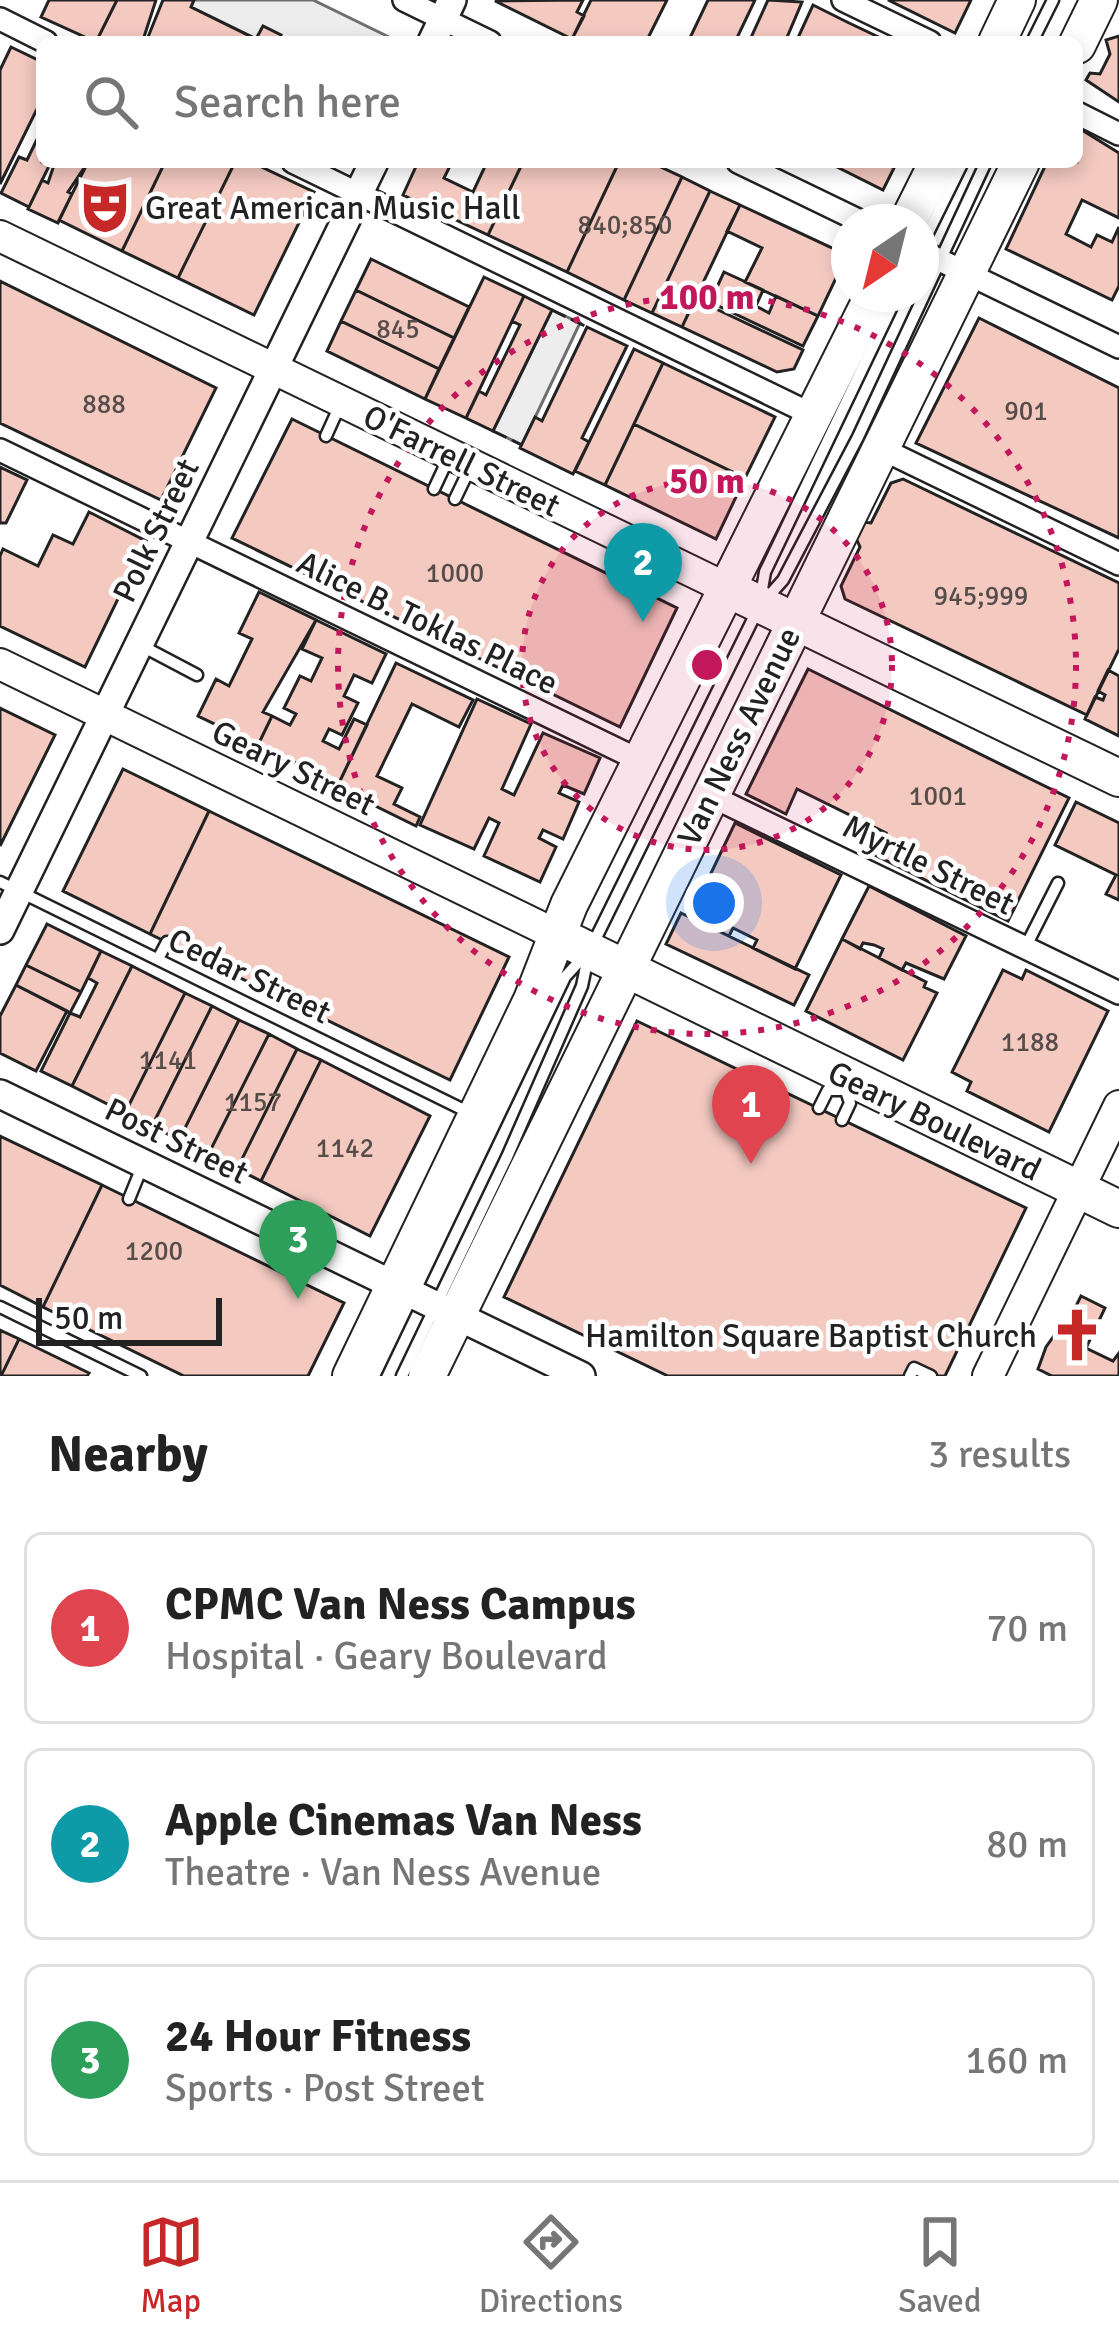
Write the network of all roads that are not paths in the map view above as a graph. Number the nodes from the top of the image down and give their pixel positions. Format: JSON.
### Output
{"nodes":[{"id":1,"x":404,"y":0,"type":"edge"},
{"id":2,"x":844,"y":0,"type":"edge"},
{"id":3,"x":1017,"y":0,"type":"edge"},
{"id":4,"x":1053,"y":0,"type":"edge"},
{"id":5,"x":1099,"y":0,"type":"edge"},
{"id":6,"x":0,"y":20,"type":"edge"},
{"id":7,"x":443,"y":20,"type":"edge"},
{"id":8,"x":477,"y":36,"type":"edge"},
{"id":9,"x":918,"y":36,"type":"edge"},
{"id":10,"x":1000,"y":36,"type":"edge"},
{"id":11,"x":1035,"y":36,"type":"edge"},
{"id":12,"x":1081,"y":36,"type":"edge"},
{"id":13,"x":36,"y":37,"type":"edge"},
{"id":14,"x":1083,"y":116,"type":"edge"},
{"id":15,"x":1119,"y":134,"type":"edge"},
{"id":16,"x":305,"y":168,"type":"edge"},
{"id":17,"x":371,"y":168,"type":"edge"},
{"id":18,"x":750,"y":168,"type":"edge"},
{"id":19,"x":935,"y":168,"type":"edge"},
{"id":20,"x":961,"y":168,"type":"edge"},
{"id":21,"x":983,"y":168,"type":"edge"},
{"id":22,"x":1016,"y":168,"type":"edge"},
{"id":23,"x":358,"y":194,"type":"junction"},
{"id":24,"x":917,"y":204,"type":"edge"},
{"id":25,"x":831,"y":207,"type":"edge"},
{"id":26,"x":0,"y":236,"type":"edge"},
{"id":27,"x":939,"y":251,"type":"edge"},
{"id":28,"x":939,"y":254,"type":"edge"},
{"id":29,"x":939,"y":256,"type":"edge"},
{"id":30,"x":939,"y":259,"type":"edge"},
{"id":31,"x":865,"y":312,"type":"edge"},
{"id":32,"x":889,"y":312,"type":"edge"},
{"id":33,"x":913,"y":312,"type":"edge"},
{"id":34,"x":920,"y":312,"type":"edge"},
{"id":35,"x":1119,"y":346,"type":"edge"},
{"id":36,"x":274,"y":369,"type":"junction"},
{"id":37,"x":342,"y":402,"type":"junction"},
{"id":38,"x":815,"y":416,"type":"junction"},
{"id":39,"x":326,"y":436,"type":"dead end"},
{"id":40,"x":878,"y":447,"type":"junction"},
{"id":41,"x":0,"y":450,"type":"edge"},
{"id":42,"x":461,"y":460,"type":"junction"},
{"id":43,"x":434,"y":489,"type":"dead end"},
{"id":44,"x":454,"y":499,"type":"dead end"},
{"id":45,"x":189,"y":542,"type":"junction"},
{"id":46,"x":1119,"y":564,"type":"edge"},
{"id":47,"x":724,"y":587,"type":"junction"},
{"id":48,"x":760,"y":605,"type":"junction"},
{"id":49,"x":794,"y":621,"type":"junction"},
{"id":50,"x":139,"y":645,"type":"junction"},
{"id":51,"x":0,"y":664,"type":"edge"},
{"id":52,"x":197,"y":675,"type":"dead end"},
{"id":53,"x":105,"y":716,"type":"junction"},
{"id":54,"x":639,"y":760,"type":"junction"},
{"id":55,"x":1119,"y":778,"type":"edge"},
{"id":56,"x":710,"y":795,"type":"junction"},
{"id":57,"x":1058,"y":884,"type":"dead end"},
{"id":58,"x":9,"y":887,"type":"edge"},
{"id":59,"x":0,"y":930,"type":"edge"},
{"id":60,"x":167,"y":942,"type":"dead end"},
{"id":61,"x":573,"y":944,"type":"junction"},
{"id":62,"x":1025,"y":948,"type":"junction"},
{"id":63,"x":158,"y":959,"type":"junction"},
{"id":64,"x":624,"y":970,"type":"junction"},
{"id":65,"x":1119,"y":993,"type":"edge"},
{"id":66,"x":845,"y":1084,"type":"junction"},
{"id":67,"x":0,"y":1094,"type":"edge"},
{"id":68,"x":1119,"y":1106,"type":"edge"},
{"id":69,"x":819,"y":1108,"type":"dead end"},
{"id":70,"x":476,"y":1116,"type":"junction"},
{"id":71,"x":842,"y":1120,"type":"dead end"},
{"id":72,"x":143,"y":1164,"type":"junction"},
{"id":73,"x":1078,"y":1189,"type":"junction"},
{"id":74,"x":129,"y":1198,"type":"dead end"},
{"id":75,"x":1119,"y":1209,"type":"edge"},
{"id":76,"x":425,"y":1300,"type":"junction"},
{"id":77,"x":0,"y":1306,"type":"edge"},
{"id":78,"x":141,"y":1376,"type":"edge"},
{"id":79,"x":351,"y":1376,"type":"edge"},
{"id":80,"x":374,"y":1376,"type":"edge"},
{"id":81,"x":402,"y":1376,"type":"edge"},
{"id":82,"x":427,"y":1376,"type":"edge"},
{"id":83,"x":581,"y":1376,"type":"edge"},
{"id":84,"x":910,"y":1376,"type":"edge"},
{"id":85,"x":931,"y":1376,"type":"edge"},
{"id":86,"x":988,"y":1376,"type":"edge"}],
"edges":[{"from":1,"to":7,"type":"street"},
{"from":2,"to":9,"type":"street"},
{"from":3,"to":10,"type":"main road"},
{"from":4,"to":11,"type":"lane"},
{"from":5,"to":12,"type":"main road"},
{"from":6,"to":13,"type":"street"},
{"from":7,"to":8,"type":"street"},
{"from":14,"to":15,"type":"street"},
{"from":16,"to":23,"type":"street"},
{"from":17,"to":23,"type":"street","name":"Polk Street"},
{"from":18,"to":25,"type":"street"},
{"from":19,"to":24,"type":"main road"},
{"from":20,"to":27,"type":"lane"},
{"from":21,"to":28,"type":"lane"},
{"from":22,"to":29,"type":"main road","name":"Van Ness Avenue"},
{"from":23,"to":36,"type":"street","name":"Polk Street"},
{"from":23,"to":38,"type":"street"},
{"from":26,"to":36,"type":"main road","name":"O'Farrell Street"},
{"from":30,"to":35,"type":"street"},
{"from":31,"to":38,"type":"main road","name":"Van Ness Avenue"},
{"from":32,"to":48,"type":"lane"},
{"from":33,"to":48,"type":"lane"},
{"from":34,"to":40,"type":"main road","name":"Van Ness Avenue"},
{"from":36,"to":37,"type":"main road","name":"O'Farrell Street"},
{"from":36,"to":45,"type":"street","name":"Polk Street"},
{"from":37,"to":39,"type":"lane"},
{"from":37,"to":42,"type":"main road","name":"O'Farrell Street"},
{"from":38,"to":47,"type":"main road","name":"Van Ness Avenue"},
{"from":40,"to":46,"type":"street"},
{"from":40,"to":49,"type":"main road","name":"Van Ness Avenue"},
{"from":41,"to":45,"type":"street"},
{"from":42,"to":43,"type":"lane"},
{"from":42,"to":44,"type":"lane"},
{"from":42,"to":47,"type":"main road","name":"O'Farrell Street"},
{"from":45,"to":50,"type":"street","name":"Polk Street"},
{"from":45,"to":54,"type":"street","name":"Alice B. Toklas Place"},
{"from":47,"to":48,"type":"main road","name":"O'Farrell Street"},
{"from":47,"to":54,"type":"main road","name":"Van Ness Avenue"},
{"from":48,"to":49,"type":"main road","name":"O'Farrell Street"},
{"from":48,"to":61,"type":"lane"},
{"from":49,"to":55,"type":"main road","name":"O'Farrell Street"},
{"from":49,"to":56,"type":"main road","name":"Van Ness Avenue"},
{"from":50,"to":52,"type":"lane"},
{"from":50,"to":53,"type":"street","name":"Polk Street"},
{"from":51,"to":53,"type":"main road","name":"Geary Street"},
{"from":53,"to":58,"type":"street","name":"Polk Street"},
{"from":53,"to":61,"type":"main road","name":"Geary Street"},
{"from":54,"to":61,"type":"main road","name":"Van Ness Avenue"},
{"from":56,"to":62,"type":"street","name":"Myrtle Street"},
{"from":56,"to":64,"type":"main road","name":"Van Ness Avenue"},
{"from":57,"to":62,"type":"lane"},
{"from":58,"to":59,"type":"street","name":"Polk Street"},
{"from":58,"to":63,"type":"lane","name":"Cedar Street"},
{"from":60,"to":63,"type":"lane"},
{"from":61,"to":64,"type":"main road","name":"Geary Boulevard"},
{"from":61,"to":70,"type":"main road","name":"Van Ness Avenue"},
{"from":61,"to":76,"type":"lane"},
{"from":61,"to":76,"type":"lane"},
{"from":62,"to":65,"type":"street","name":"Myrtle Street"},
{"from":63,"to":70,"type":"lane","name":"Cedar Street"},
{"from":64,"to":66,"type":"main road","name":"Geary Boulevard"},
{"from":64,"to":76,"type":"main road","name":"Van Ness Avenue"},
{"from":66,"to":69,"type":"lane"},
{"from":66,"to":71,"type":"lane"},
{"from":66,"to":73,"type":"main road","name":"Geary Boulevard"},
{"from":67,"to":72,"type":"street","name":"Post Street"},
{"from":68,"to":73,"type":"main road"},
{"from":70,"to":76,"type":"main road","name":"Van Ness Avenue"},
{"from":72,"to":74,"type":"lane"},
{"from":72,"to":76,"type":"street","name":"Post Street"},
{"from":73,"to":75,"type":"main road","name":"Geary Boulevard"},
{"from":73,"to":86,"type":"main road"},
{"from":76,"to":79,"type":"main road","name":"Van Ness Avenue"},
{"from":76,"to":80,"type":"lane"},
{"from":76,"to":81,"type":"lane"},
{"from":76,"to":82,"type":"main road","name":"Van Ness Avenue"},
{"from":76,"to":83,"type":"street","name":"Post Street"},
{"from":77,"to":78,"type":"lane"},
{"from":84,"to":85,"type":"lane"}]}
